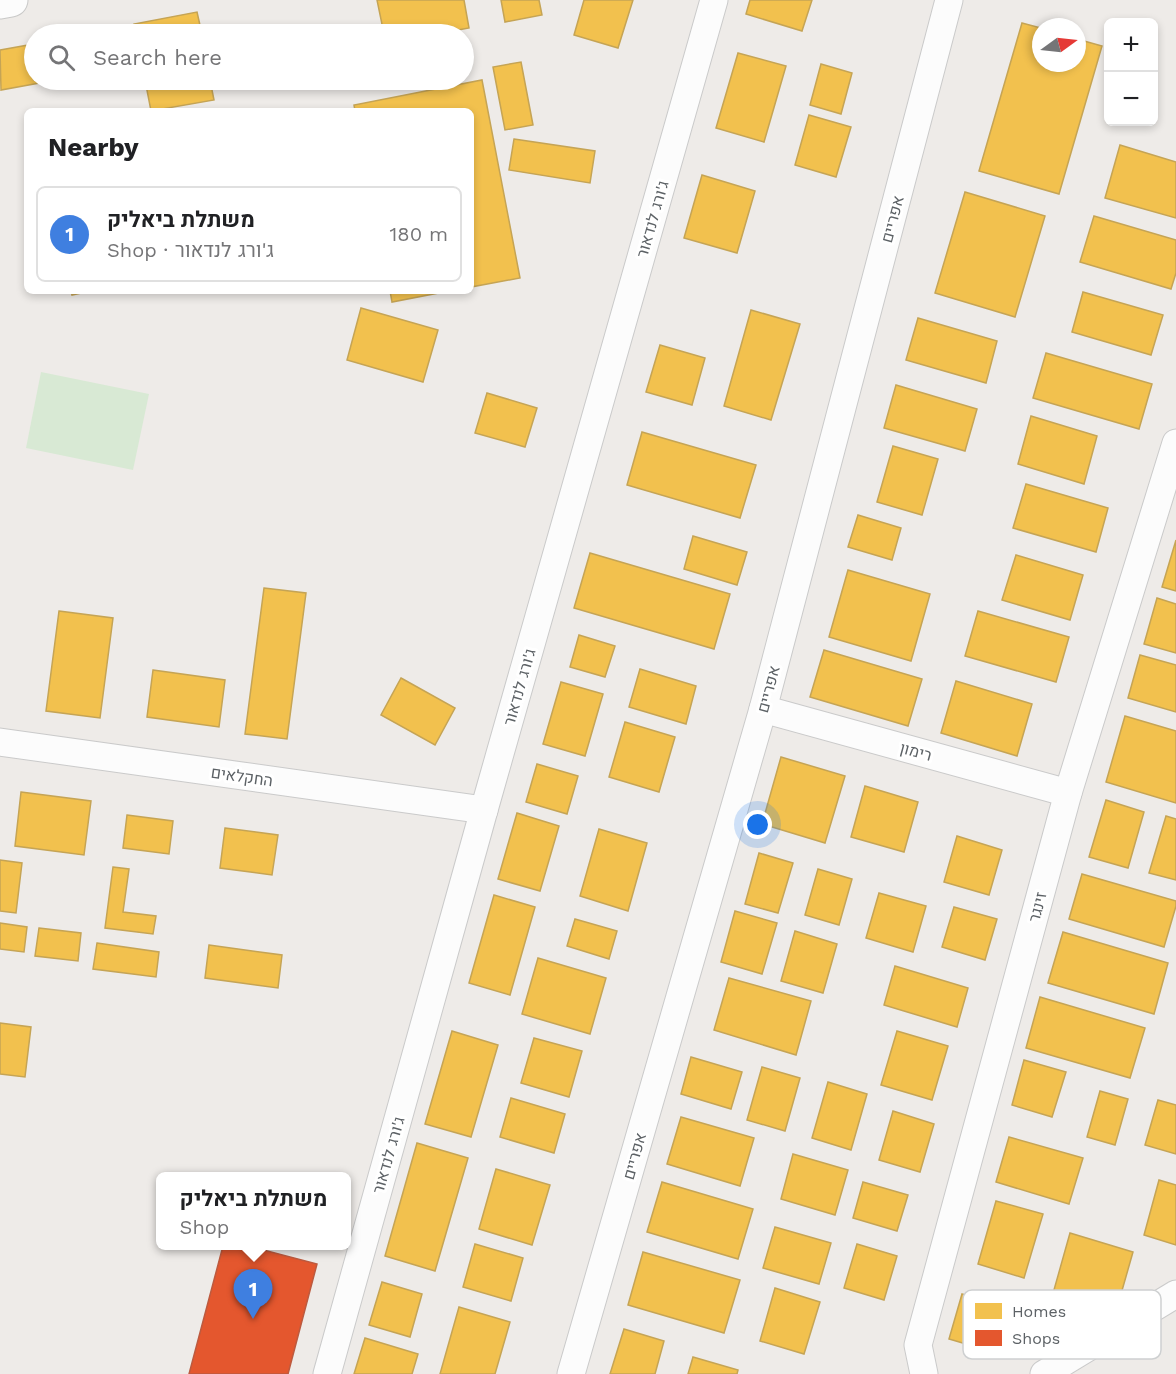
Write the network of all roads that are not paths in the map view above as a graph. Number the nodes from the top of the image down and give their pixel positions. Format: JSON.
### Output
{"nodes":[{"id":1,"x":11,"y":0,"type":"edge"},
{"id":2,"x":714,"y":0,"type":"edge"},
{"id":3,"x":949,"y":0,"type":"edge"},
{"id":4,"x":0,"y":2,"type":"edge"},
{"id":5,"x":1176,"y":443,"type":"edge"},
{"id":6,"x":763,"y":709,"type":"junction"},
{"id":7,"x":0,"y":742,"type":"edge"},
{"id":8,"x":1068,"y":793,"type":"junction"},
{"id":9,"x":484,"y":810,"type":"junction"},
{"id":10,"x":1176,"y":1294,"type":"edge"},
{"id":11,"x":1161,"y":1303,"type":"edge"},
{"id":12,"x":1069,"y":1359,"type":"edge"},
{"id":13,"x":327,"y":1374,"type":"edge"},
{"id":14,"x":571,"y":1374,"type":"edge"},
{"id":15,"x":924,"y":1374,"type":"edge"},
{"id":16,"x":1044,"y":1374,"type":"edge"}],
"edges":[{"from":1,"to":4,"type":"street"},
{"from":2,"to":9,"type":"street","name":"ג'ורג לנדאור"},
{"from":3,"to":6,"type":"street","name":"אפריים"},
{"from":5,"to":8,"type":"street","name":"זינגר"},
{"from":6,"to":8,"type":"street","name":"רימון"},
{"from":6,"to":14,"type":"street","name":"אפריים"},
{"from":7,"to":9,"type":"street","name":"החקלאים"},
{"from":8,"to":15,"type":"street","name":"זינגר"},
{"from":9,"to":13,"type":"street","name":"ג'ורג לנדאור"},
{"from":10,"to":11,"type":"street"},
{"from":12,"to":16,"type":"street"}]}
